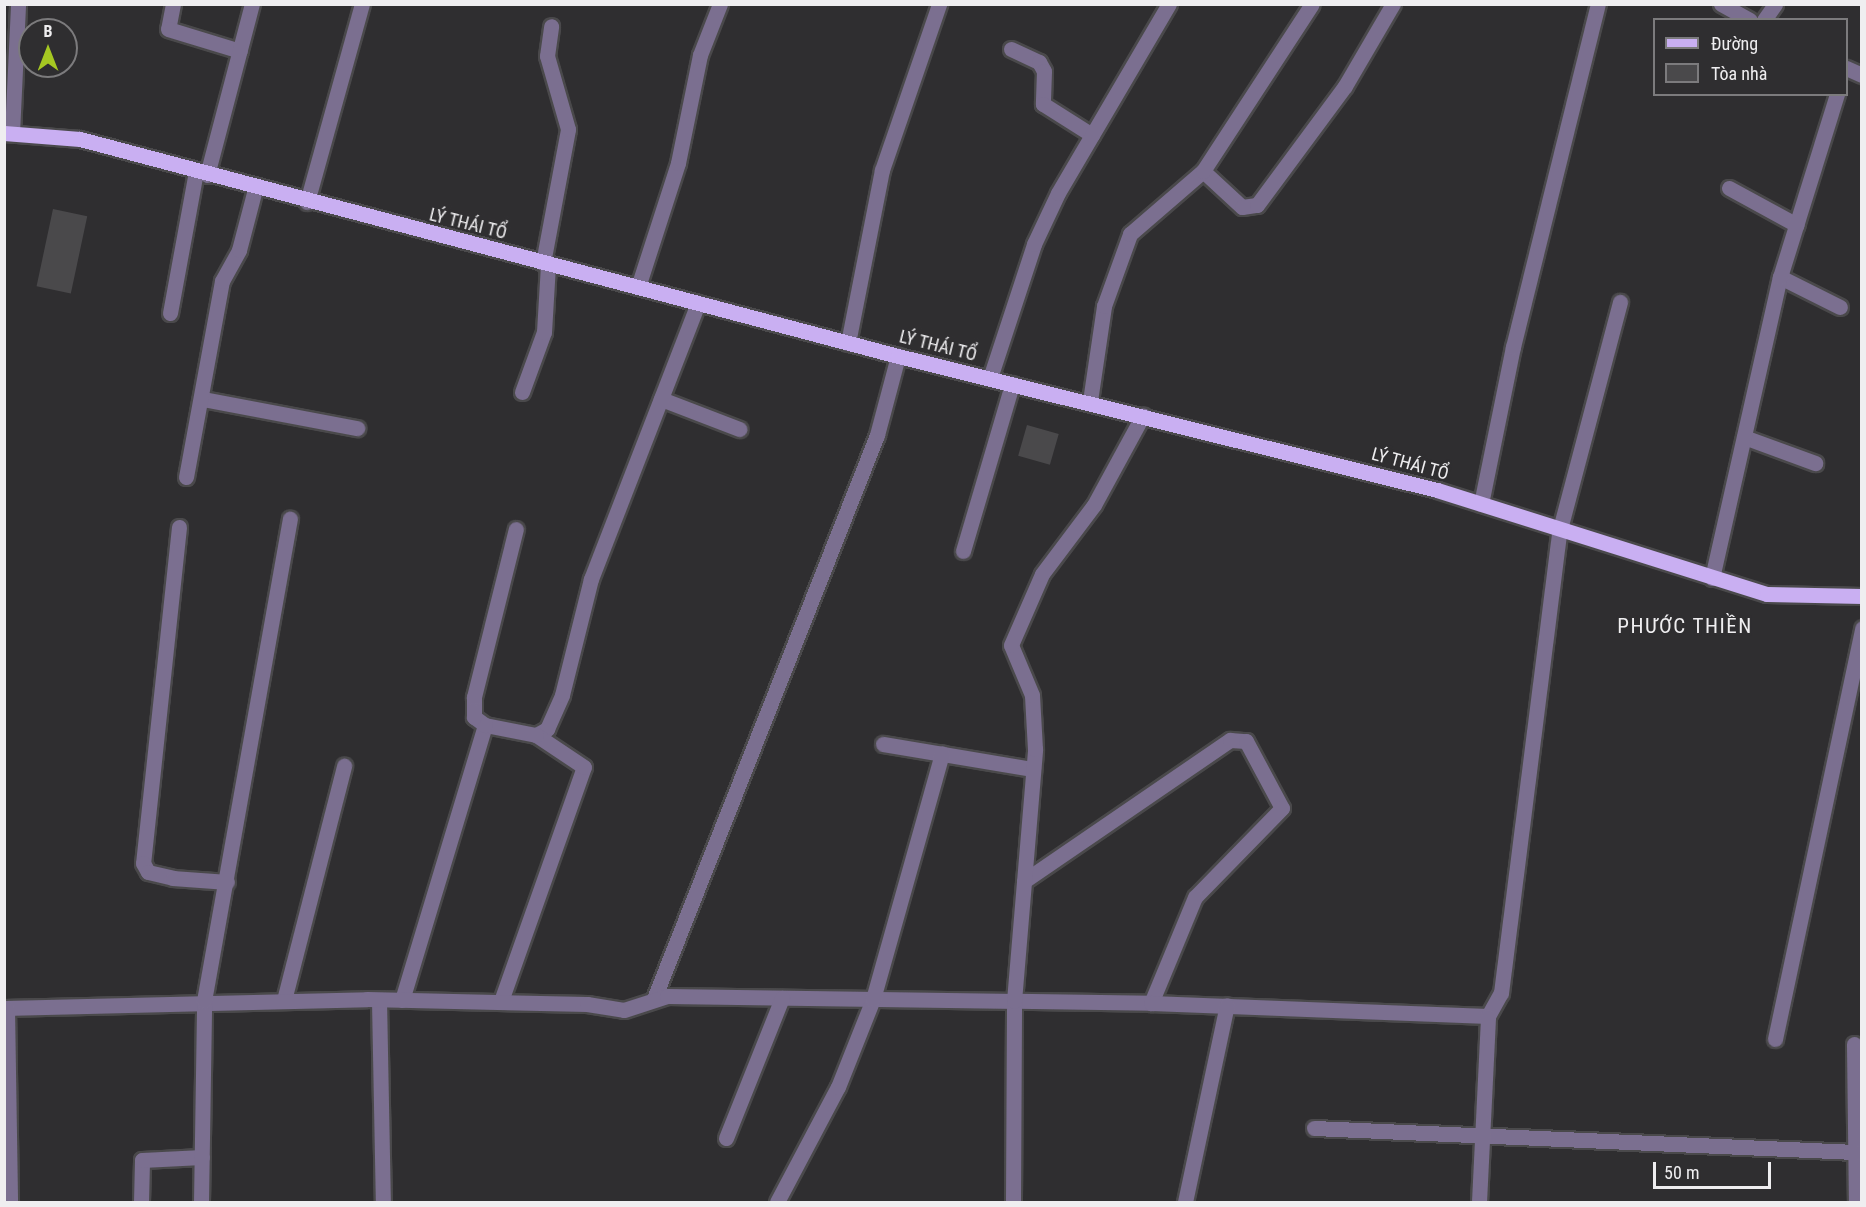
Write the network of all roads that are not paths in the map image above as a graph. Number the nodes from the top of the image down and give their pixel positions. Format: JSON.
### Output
{"nodes":[{"id":1,"x":18,"y":4,"type":"edge"},
{"id":2,"x":173,"y":4,"type":"edge"},
{"id":3,"x":252,"y":4,"type":"edge"},
{"id":4,"x":363,"y":4,"type":"edge"},
{"id":5,"x":720,"y":4,"type":"edge"},
{"id":6,"x":939,"y":4,"type":"edge"},
{"id":7,"x":1169,"y":4,"type":"edge"},
{"id":8,"x":1312,"y":4,"type":"edge"},
{"id":9,"x":1394,"y":4,"type":"edge"},
{"id":10,"x":1598,"y":4,"type":"edge"},
{"id":11,"x":1721,"y":4,"type":"edge"},
{"id":12,"x":1775,"y":4,"type":"edge"},
{"id":13,"x":1746,"y":18,"type":"edge"},
{"id":14,"x":1765,"y":18,"type":"edge"},
{"id":15,"x":551,"y":26,"type":"dead end"},
{"id":16,"x":1011,"y":49,"type":"dead end"},
{"id":17,"x":240,"y":51,"type":"junction"},
{"id":18,"x":1848,"y":69,"type":"edge"},
{"id":19,"x":1862,"y":75,"type":"edge"},
{"id":20,"x":1836,"y":96,"type":"edge"},
{"id":21,"x":8,"y":133,"type":"edge"},
{"id":22,"x":1092,"y":135,"type":"junction"},
{"id":23,"x":1203,"y":171,"type":"junction"},
{"id":24,"x":202,"y":174,"type":"junction"},
{"id":25,"x":1729,"y":188,"type":"dead end"},
{"id":26,"x":255,"y":189,"type":"junction"},
{"id":27,"x":307,"y":202,"type":"junction"},
{"id":28,"x":1797,"y":225,"type":"junction"},
{"id":29,"x":546,"y":264,"type":"junction"},
{"id":30,"x":1780,"y":277,"type":"junction"},
{"id":31,"x":638,"y":287,"type":"junction"},
{"id":32,"x":1620,"y":302,"type":"dead end"},
{"id":33,"x":698,"y":303,"type":"junction"},
{"id":34,"x":1840,"y":307,"type":"dead end"},
{"id":35,"x":170,"y":313,"type":"dead end"},
{"id":36,"x":848,"y":343,"type":"junction"},
{"id":37,"x":898,"y":357,"type":"junction"},
{"id":38,"x":990,"y":378,"type":"junction"},
{"id":39,"x":1012,"y":384,"type":"junction"},
{"id":40,"x":522,"y":392,"type":"dead end"},
{"id":41,"x":203,"y":399,"type":"junction"},
{"id":42,"x":661,"y":399,"type":"junction"},
{"id":43,"x":1090,"y":401,"type":"junction"},
{"id":44,"x":1143,"y":415,"type":"junction"},
{"id":45,"x":357,"y":428,"type":"dead end"},
{"id":46,"x":739,"y":429,"type":"dead end"},
{"id":47,"x":1744,"y":437,"type":"junction"},
{"id":48,"x":1815,"y":463,"type":"dead end"},
{"id":49,"x":186,"y":477,"type":"dead end"},
{"id":50,"x":1481,"y":504,"type":"junction"},
{"id":51,"x":290,"y":519,"type":"dead end"},
{"id":52,"x":179,"y":527,"type":"dead end"},
{"id":53,"x":516,"y":529,"type":"dead end"},
{"id":54,"x":1560,"y":529,"type":"junction"},
{"id":55,"x":963,"y":550,"type":"dead end"},
{"id":56,"x":1712,"y":578,"type":"junction"},
{"id":57,"x":1862,"y":596,"type":"edge"},
{"id":58,"x":1862,"y":628,"type":"edge"},
{"id":59,"x":485,"y":725,"type":"junction"},
{"id":60,"x":536,"y":735,"type":"junction"},
{"id":61,"x":883,"y":744,"type":"dead end"},
{"id":62,"x":942,"y":754,"type":"junction"},
{"id":63,"x":344,"y":766,"type":"dead end"},
{"id":64,"x":1033,"y":769,"type":"junction"},
{"id":65,"x":1024,"y":881,"type":"junction"},
{"id":66,"x":227,"y":882,"type":"junction"},
{"id":67,"x":655,"y":996,"type":"junction"},
{"id":68,"x":782,"y":998,"type":"junction"},
{"id":69,"x":873,"y":999,"type":"junction"},
{"id":70,"x":284,"y":1000,"type":"junction"},
{"id":71,"x":379,"y":1000,"type":"junction"},
{"id":72,"x":402,"y":1000,"type":"junction"},
{"id":73,"x":204,"y":1001,"type":"junction"},
{"id":74,"x":501,"y":1001,"type":"junction"},
{"id":75,"x":1014,"y":1001,"type":"junction"},
{"id":76,"x":1151,"y":1003,"type":"junction"},
{"id":77,"x":1227,"y":1005,"type":"junction"},
{"id":78,"x":6,"y":1008,"type":"edge"},
{"id":79,"x":1488,"y":1016,"type":"junction"},
{"id":80,"x":1775,"y":1040,"type":"dead end"},
{"id":81,"x":1854,"y":1044,"type":"dead end"},
{"id":82,"x":1314,"y":1128,"type":"dead end"},
{"id":83,"x":1482,"y":1134,"type":"junction"},
{"id":84,"x":726,"y":1138,"type":"dead end"},
{"id":85,"x":1856,"y":1152,"type":"junction"},
{"id":86,"x":202,"y":1157,"type":"junction"},
{"id":87,"x":784,"y":1200,"type":"edge"},
{"id":88,"x":10,"y":1203,"type":"edge"},
{"id":89,"x":141,"y":1203,"type":"edge"},
{"id":90,"x":201,"y":1203,"type":"edge"},
{"id":91,"x":383,"y":1203,"type":"edge"},
{"id":92,"x":1013,"y":1203,"type":"edge"},
{"id":93,"x":1185,"y":1203,"type":"edge"},
{"id":94,"x":1479,"y":1203,"type":"edge"},
{"id":95,"x":1856,"y":1203,"type":"edge"}],
"edges":[{"from":1,"to":21,"type":"street"},
{"from":2,"to":17,"type":"street"},
{"from":3,"to":17,"type":"street"},
{"from":4,"to":27,"type":"street"},
{"from":5,"to":31,"type":"street"},
{"from":6,"to":36,"type":"street"},
{"from":7,"to":22,"type":"street"},
{"from":8,"to":23,"type":"street"},
{"from":9,"to":23,"type":"street"},
{"from":10,"to":50,"type":"street"},
{"from":11,"to":13,"type":"street"},
{"from":12,"to":14,"type":"street"},
{"from":15,"to":29,"type":"street"},
{"from":16,"to":22,"type":"street"},
{"from":17,"to":24,"type":"street"},
{"from":18,"to":19,"type":"street"},
{"from":20,"to":28,"type":"street"},
{"from":21,"to":24,"type":"main road","name":"LÝ THÁI TỔ"},
{"from":22,"to":38,"type":"street"},
{"from":23,"to":43,"type":"street"},
{"from":24,"to":26,"type":"main road","name":"LÝ THÁI TỔ"},
{"from":24,"to":35,"type":"street"},
{"from":25,"to":28,"type":"street"},
{"from":26,"to":27,"type":"main road","name":"LÝ THÁI TỔ"},
{"from":26,"to":41,"type":"street"},
{"from":27,"to":29,"type":"main road","name":"LÝ THÁI TỔ"},
{"from":28,"to":30,"type":"street"},
{"from":29,"to":31,"type":"main road","name":"LÝ THÁI TỔ"},
{"from":29,"to":40,"type":"street"},
{"from":30,"to":34,"type":"street"},
{"from":30,"to":47,"type":"street"},
{"from":31,"to":33,"type":"main road","name":"LÝ THÁI TỔ"},
{"from":32,"to":54,"type":"street"},
{"from":33,"to":36,"type":"main road","name":"LÝ THÁI TỔ"},
{"from":33,"to":42,"type":"street"},
{"from":36,"to":37,"type":"main road","name":"LÝ THÁI TỔ"},
{"from":37,"to":38,"type":"main road","name":"LÝ THÁI TỔ"},
{"from":37,"to":67,"type":"street"},
{"from":38,"to":39,"type":"main road","name":"LÝ THÁI TỔ"},
{"from":39,"to":43,"type":"main road","name":"LÝ THÁI TỔ"},
{"from":39,"to":55,"type":"street"},
{"from":41,"to":45,"type":"street"},
{"from":41,"to":49,"type":"street"},
{"from":42,"to":46,"type":"street"},
{"from":42,"to":60,"type":"street"},
{"from":43,"to":44,"type":"main road","name":"LÝ THÁI TỔ"},
{"from":44,"to":50,"type":"main road","name":"LÝ THÁI TỔ"},
{"from":44,"to":64,"type":"street"},
{"from":47,"to":48,"type":"street"},
{"from":47,"to":56,"type":"street"},
{"from":50,"to":54,"type":"main road","name":"LÝ THÁI TỔ"},
{"from":51,"to":66,"type":"street"},
{"from":52,"to":66,"type":"street"},
{"from":53,"to":59,"type":"street"},
{"from":54,"to":56,"type":"main road","name":"LÝ THÁI TỔ"},
{"from":54,"to":79,"type":"street"},
{"from":56,"to":57,"type":"main road","name":"LÝ THÁI TỔ"},
{"from":58,"to":80,"type":"street"},
{"from":59,"to":60,"type":"street"},
{"from":59,"to":72,"type":"street"},
{"from":60,"to":74,"type":"street"},
{"from":61,"to":62,"type":"street"},
{"from":62,"to":64,"type":"street"},
{"from":62,"to":69,"type":"street"},
{"from":63,"to":70,"type":"street"},
{"from":64,"to":65,"type":"street"},
{"from":65,"to":75,"type":"street"},
{"from":65,"to":76,"type":"street"},
{"from":66,"to":73,"type":"street"},
{"from":67,"to":68,"type":"street"},
{"from":67,"to":74,"type":"street"},
{"from":68,"to":69,"type":"street"},
{"from":68,"to":84,"type":"street"},
{"from":69,"to":75,"type":"street"},
{"from":69,"to":87,"type":"street"},
{"from":70,"to":71,"type":"street"},
{"from":70,"to":73,"type":"street"},
{"from":71,"to":72,"type":"street"},
{"from":71,"to":91,"type":"street"},
{"from":72,"to":74,"type":"street"},
{"from":73,"to":78,"type":"street"},
{"from":73,"to":86,"type":"street"},
{"from":75,"to":76,"type":"street"},
{"from":75,"to":92,"type":"street"},
{"from":76,"to":77,"type":"street"},
{"from":77,"to":79,"type":"street"},
{"from":77,"to":93,"type":"street"},
{"from":78,"to":88,"type":"street"},
{"from":79,"to":83,"type":"street"},
{"from":81,"to":85,"type":"street"},
{"from":82,"to":83,"type":"street"},
{"from":83,"to":85,"type":"street"},
{"from":83,"to":94,"type":"street"},
{"from":85,"to":95,"type":"street"},
{"from":86,"to":89,"type":"street"},
{"from":86,"to":90,"type":"street"}]}
